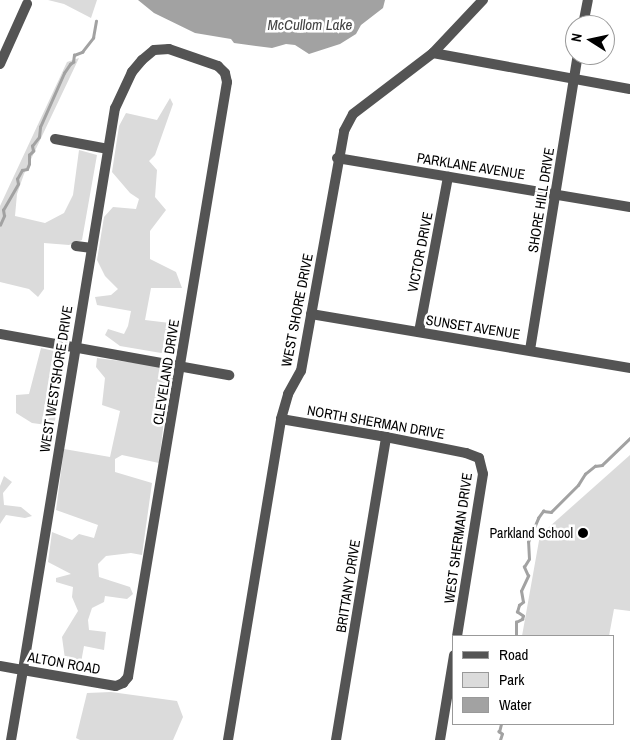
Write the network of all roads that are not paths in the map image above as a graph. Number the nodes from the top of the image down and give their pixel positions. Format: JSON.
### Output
{"nodes":[{"id":1,"x":483,"y":0,"type":"edge"},
{"id":2,"x":588,"y":0,"type":"edge"},
{"id":3,"x":27,"y":4,"type":"dead end"},
{"id":4,"x":586,"y":15,"type":"edge"},
{"id":5,"x":432,"y":53,"type":"junction"},
{"id":6,"x":0,"y":64,"type":"edge"},
{"id":7,"x":576,"y":65,"type":"edge"},
{"id":8,"x":218,"y":66,"type":"joint"},
{"id":9,"x":574,"y":79,"type":"junction"},
{"id":10,"x":630,"y":89,"type":"edge"},
{"id":11,"x":55,"y":140,"type":"dead end"},
{"id":12,"x":108,"y":149,"type":"junction"},
{"id":13,"x":337,"y":158,"type":"junction"},
{"id":14,"x":448,"y":177,"type":"junction"},
{"id":15,"x":557,"y":194,"type":"junction"},
{"id":16,"x":630,"y":207,"type":"edge"},
{"id":17,"x":76,"y":246,"type":"dead end"},
{"id":18,"x":92,"y":248,"type":"junction"},
{"id":19,"x":311,"y":314,"type":"junction"},
{"id":20,"x":419,"y":332,"type":"junction"},
{"id":21,"x":0,"y":334,"type":"edge"},
{"id":22,"x":75,"y":347,"type":"junction"},
{"id":23,"x":530,"y":350,"type":"junction"},
{"id":24,"x":181,"y":366,"type":"junction"},
{"id":25,"x":630,"y":368,"type":"edge"},
{"id":26,"x":229,"y":375,"type":"dead end"},
{"id":27,"x":281,"y":419,"type":"junction"},
{"id":28,"x":386,"y":437,"type":"junction"},
{"id":29,"x":466,"y":453,"type":"joint"},
{"id":30,"x":457,"y":635,"type":"edge"},
{"id":31,"x":0,"y":666,"type":"edge"},
{"id":32,"x":452,"y":667,"type":"edge"},
{"id":33,"x":23,"y":670,"type":"junction"},
{"id":34,"x":123,"y":684,"type":"joint"},
{"id":35,"x":11,"y":740,"type":"edge"},
{"id":36,"x":228,"y":740,"type":"edge"},
{"id":37,"x":336,"y":740,"type":"edge"},
{"id":38,"x":440,"y":740,"type":"edge"}],
"edges":[{"from":1,"to":5,"type":"street","name":"WEST SHORE DRIVE"},
{"from":2,"to":4,"type":"street"},
{"from":3,"to":6,"type":"street"},
{"from":5,"to":9,"type":"street"},
{"from":5,"to":13,"type":"street","name":"WEST SHORE DRIVE"},
{"from":7,"to":9,"type":"street","name":"SHORE HILL DRIVE"},
{"from":8,"to":12,"type":"street","name":"WEST WESTSHORE DRIVE"},
{"from":8,"to":24,"type":"street","name":"CLEVELAND DRIVE"},
{"from":9,"to":10,"type":"street"},
{"from":9,"to":15,"type":"street","name":"SHORE HILL DRIVE"},
{"from":11,"to":12,"type":"street"},
{"from":12,"to":18,"type":"street","name":"WEST WESTSHORE DRIVE"},
{"from":13,"to":14,"type":"street","name":"PARKLANE AVENUE"},
{"from":13,"to":19,"type":"street","name":"WEST SHORE DRIVE"},
{"from":14,"to":15,"type":"street","name":"PARKLANE AVENUE"},
{"from":14,"to":20,"type":"street","name":"VICTOR DRIVE"},
{"from":15,"to":16,"type":"street","name":"PARKLANE AVENUE"},
{"from":15,"to":23,"type":"street","name":"SHORE HILL DRIVE"},
{"from":17,"to":18,"type":"street"},
{"from":18,"to":22,"type":"street","name":"WEST WESTSHORE DRIVE"},
{"from":19,"to":20,"type":"street","name":"SUNSET AVENUE"},
{"from":19,"to":27,"type":"street","name":"WEST SHORE DRIVE"},
{"from":20,"to":23,"type":"street","name":"SUNSET AVENUE"},
{"from":21,"to":22,"type":"street"},
{"from":22,"to":24,"type":"street"},
{"from":22,"to":33,"type":"street","name":"WEST WESTSHORE DRIVE"},
{"from":23,"to":25,"type":"street","name":"SUNSET AVENUE"},
{"from":24,"to":26,"type":"street"},
{"from":24,"to":34,"type":"street","name":"CLEVELAND DRIVE"},
{"from":27,"to":28,"type":"street","name":"NORTH SHERMAN DRIVE"},
{"from":27,"to":36,"type":"street","name":"WEST SHORE DRIVE"},
{"from":28,"to":29,"type":"street","name":"NORTH SHERMAN DRIVE"},
{"from":28,"to":37,"type":"street","name":"BRITTANY DRIVE"},
{"from":29,"to":30,"type":"street","name":"WEST SHERMAN DRIVE"},
{"from":31,"to":33,"type":"street","name":"ALTON ROAD"},
{"from":32,"to":38,"type":"street"},
{"from":33,"to":34,"type":"street","name":"ALTON ROAD"},
{"from":33,"to":35,"type":"street","name":"WEST WESTSHORE DRIVE"}]}
